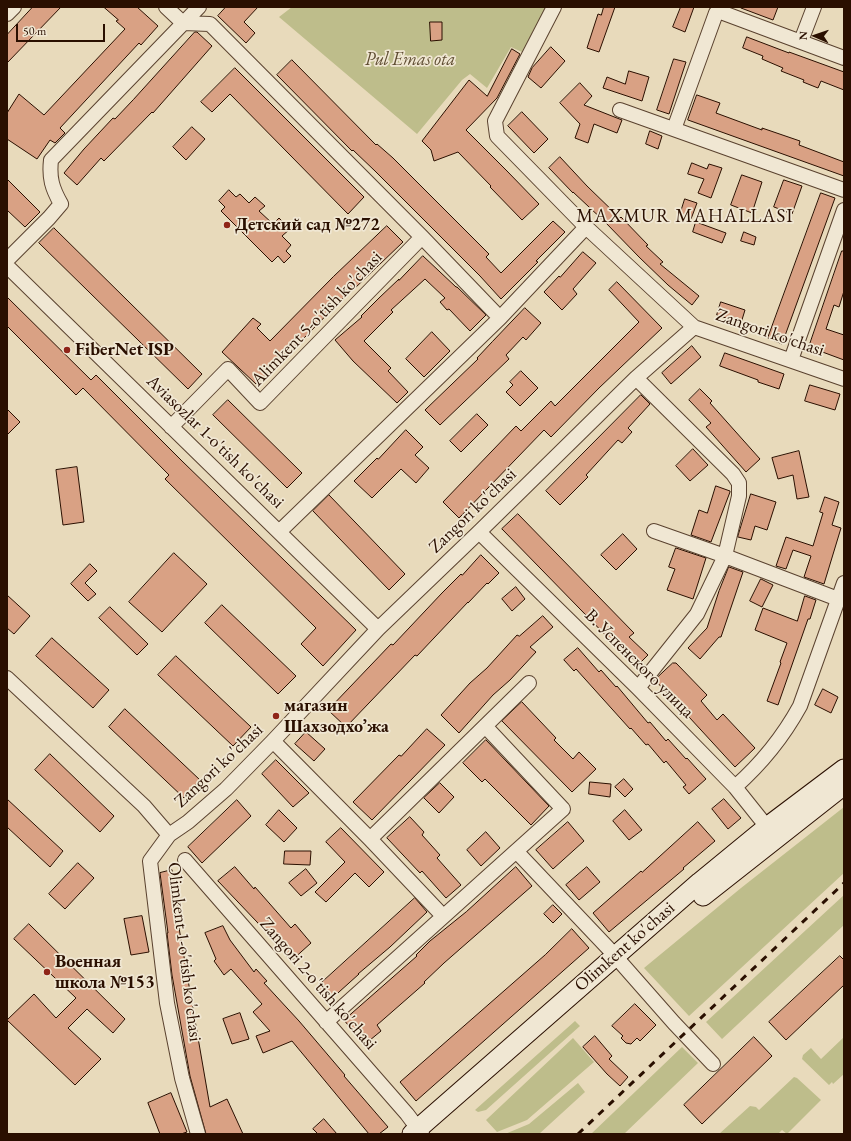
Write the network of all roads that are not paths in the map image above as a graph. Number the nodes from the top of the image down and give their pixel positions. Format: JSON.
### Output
{"nodes":[{"id":1,"x":14,"y":7,"type":"edge"},
{"id":2,"x":166,"y":7,"type":"edge"},
{"id":3,"x":199,"y":7,"type":"edge"},
{"id":4,"x":554,"y":7,"type":"edge"},
{"id":5,"x":814,"y":7,"type":"edge"},
{"id":6,"x":7,"y":14,"type":"edge"},
{"id":7,"x":183,"y":23,"type":"junction"},
{"id":8,"x":801,"y":41,"type":"junction"},
{"id":9,"x":844,"y":58,"type":"edge"},
{"id":10,"x":620,"y":110,"type":"dead end"},
{"id":11,"x":674,"y":129,"type":"junction"},
{"id":12,"x":844,"y":190,"type":"edge"},
{"id":13,"x":844,"y":210,"type":"edge"},
{"id":14,"x":586,"y":227,"type":"junction"},
{"id":15,"x":422,"y":237,"type":"junction"},
{"id":16,"x":7,"y":260,"type":"edge"},
{"id":17,"x":7,"y":266,"type":"edge"},
{"id":18,"x":500,"y":318,"type":"junction"},
{"id":19,"x":694,"y":327,"type":"junction"},
{"id":20,"x":791,"y":360,"type":"junction"},
{"id":21,"x":636,"y":378,"type":"junction"},
{"id":22,"x":844,"y":379,"type":"edge"},
{"id":23,"x":171,"y":427,"type":"junction"},
{"id":24,"x":654,"y":531,"type":"dead end"},
{"id":25,"x":279,"y":532,"type":"junction"},
{"id":26,"x":479,"y":532,"type":"junction"},
{"id":27,"x":725,"y":556,"type":"junction"},
{"id":28,"x":844,"y":583,"type":"edge"},
{"id":29,"x":838,"y":599,"type":"junction"},
{"id":30,"x":378,"y":629,"type":"junction"},
{"id":31,"x":7,"y":678,"type":"edge"},
{"id":32,"x":529,"y":683,"type":"dead end"},
{"id":33,"x":638,"y":688,"type":"junction"},
{"id":34,"x":485,"y":726,"type":"junction"},
{"id":35,"x":273,"y":741,"type":"junction"},
{"id":36,"x":844,"y":769,"type":"edge"},
{"id":37,"x":844,"y":785,"type":"edge"},
{"id":38,"x":735,"y":787,"type":"junction"},
{"id":39,"x":767,"y":827,"type":"junction"},
{"id":40,"x":169,"y":836,"type":"junction"},
{"id":41,"x":370,"y":839,"type":"junction"},
{"id":42,"x":517,"y":852,"type":"junction"},
{"id":43,"x":185,"y":860,"type":"dead end"},
{"id":44,"x":443,"y":916,"type":"junction"},
{"id":45,"x":619,"y":960,"type":"junction"},
{"id":46,"x":326,"y":1022,"type":"junction"},
{"id":47,"x":713,"y":1064,"type":"dead end"},
{"id":48,"x":421,"y":1133,"type":"edge"},
{"id":49,"x":198,"y":1134,"type":"edge"}],
"edges":[{"from":1,"to":6,"type":"street"},
{"from":2,"to":7,"type":"street"},
{"from":3,"to":7,"type":"street"},
{"from":4,"to":14,"type":"street"},
{"from":5,"to":8,"type":"street"},
{"from":7,"to":15,"type":"street"},
{"from":7,"to":16,"type":"street"},
{"from":8,"to":9,"type":"street"},
{"from":8,"to":11,"type":"street"},
{"from":10,"to":11,"type":"street"},
{"from":11,"to":12,"type":"street"},
{"from":13,"to":20,"type":"street"},
{"from":14,"to":18,"type":"street"},
{"from":14,"to":19,"type":"street"},
{"from":15,"to":18,"type":"street"},
{"from":15,"to":23,"type":"street","name":"Alimkent 5-o'tish ko'chasi"},
{"from":17,"to":23,"type":"street","name":"Aviasozlar 1-o'tish ko'chasi"},
{"from":18,"to":25,"type":"street"},
{"from":19,"to":20,"type":"street","name":"Zangori ko'chasi"},
{"from":19,"to":21,"type":"street","name":"Zangori ko'chasi"},
{"from":20,"to":22,"type":"street","name":"Zangori ko'chasi"},
{"from":21,"to":26,"type":"street","name":"Zangori ko'chasi"},
{"from":21,"to":27,"type":"street"},
{"from":23,"to":25,"type":"street","name":"Aviasozlar 1-o'tish ko'chasi"},
{"from":24,"to":27,"type":"street"},
{"from":25,"to":30,"type":"street","name":"Aviasozlar 1-o'tish ko'chasi"},
{"from":26,"to":30,"type":"street","name":"Zangori ko'chasi"},
{"from":26,"to":33,"type":"street","name":"В. Успенского улица"},
{"from":27,"to":29,"type":"street"},
{"from":27,"to":33,"type":"street"},
{"from":28,"to":29,"type":"street"},
{"from":29,"to":38,"type":"street"},
{"from":30,"to":35,"type":"street","name":"Zangori ko'chasi"},
{"from":31,"to":40,"type":"street"},
{"from":32,"to":34,"type":"street"},
{"from":33,"to":38,"type":"street","name":"В. Успенского улица"},
{"from":34,"to":41,"type":"street"},
{"from":34,"to":42,"type":"street"},
{"from":35,"to":40,"type":"street","name":"Zangori ko'chasi"},
{"from":35,"to":41,"type":"street"},
{"from":36,"to":39,"type":"main road","name":"Olimkent ko'chasi"},
{"from":37,"to":45,"type":"main road","name":"Olimkent ko'chasi"},
{"from":38,"to":39,"type":"street","name":"В. Успенского улица"},
{"from":39,"to":45,"type":"main road","name":"Olimkent ko'chasi"},
{"from":40,"to":49,"type":"street","name":"Olimkent 1-o'tish ko'chasi"},
{"from":41,"to":44,"type":"street"},
{"from":42,"to":44,"type":"street"},
{"from":42,"to":45,"type":"street"},
{"from":43,"to":46,"type":"street","name":"Zangori 2-o'tish ko'chasi"},
{"from":44,"to":46,"type":"street"},
{"from":45,"to":47,"type":"street"},
{"from":45,"to":48,"type":"main road","name":"Olimkent ko'chasi"},
{"from":46,"to":48,"type":"street","name":"Zangori 2-o'tish ko'chasi"}]}
